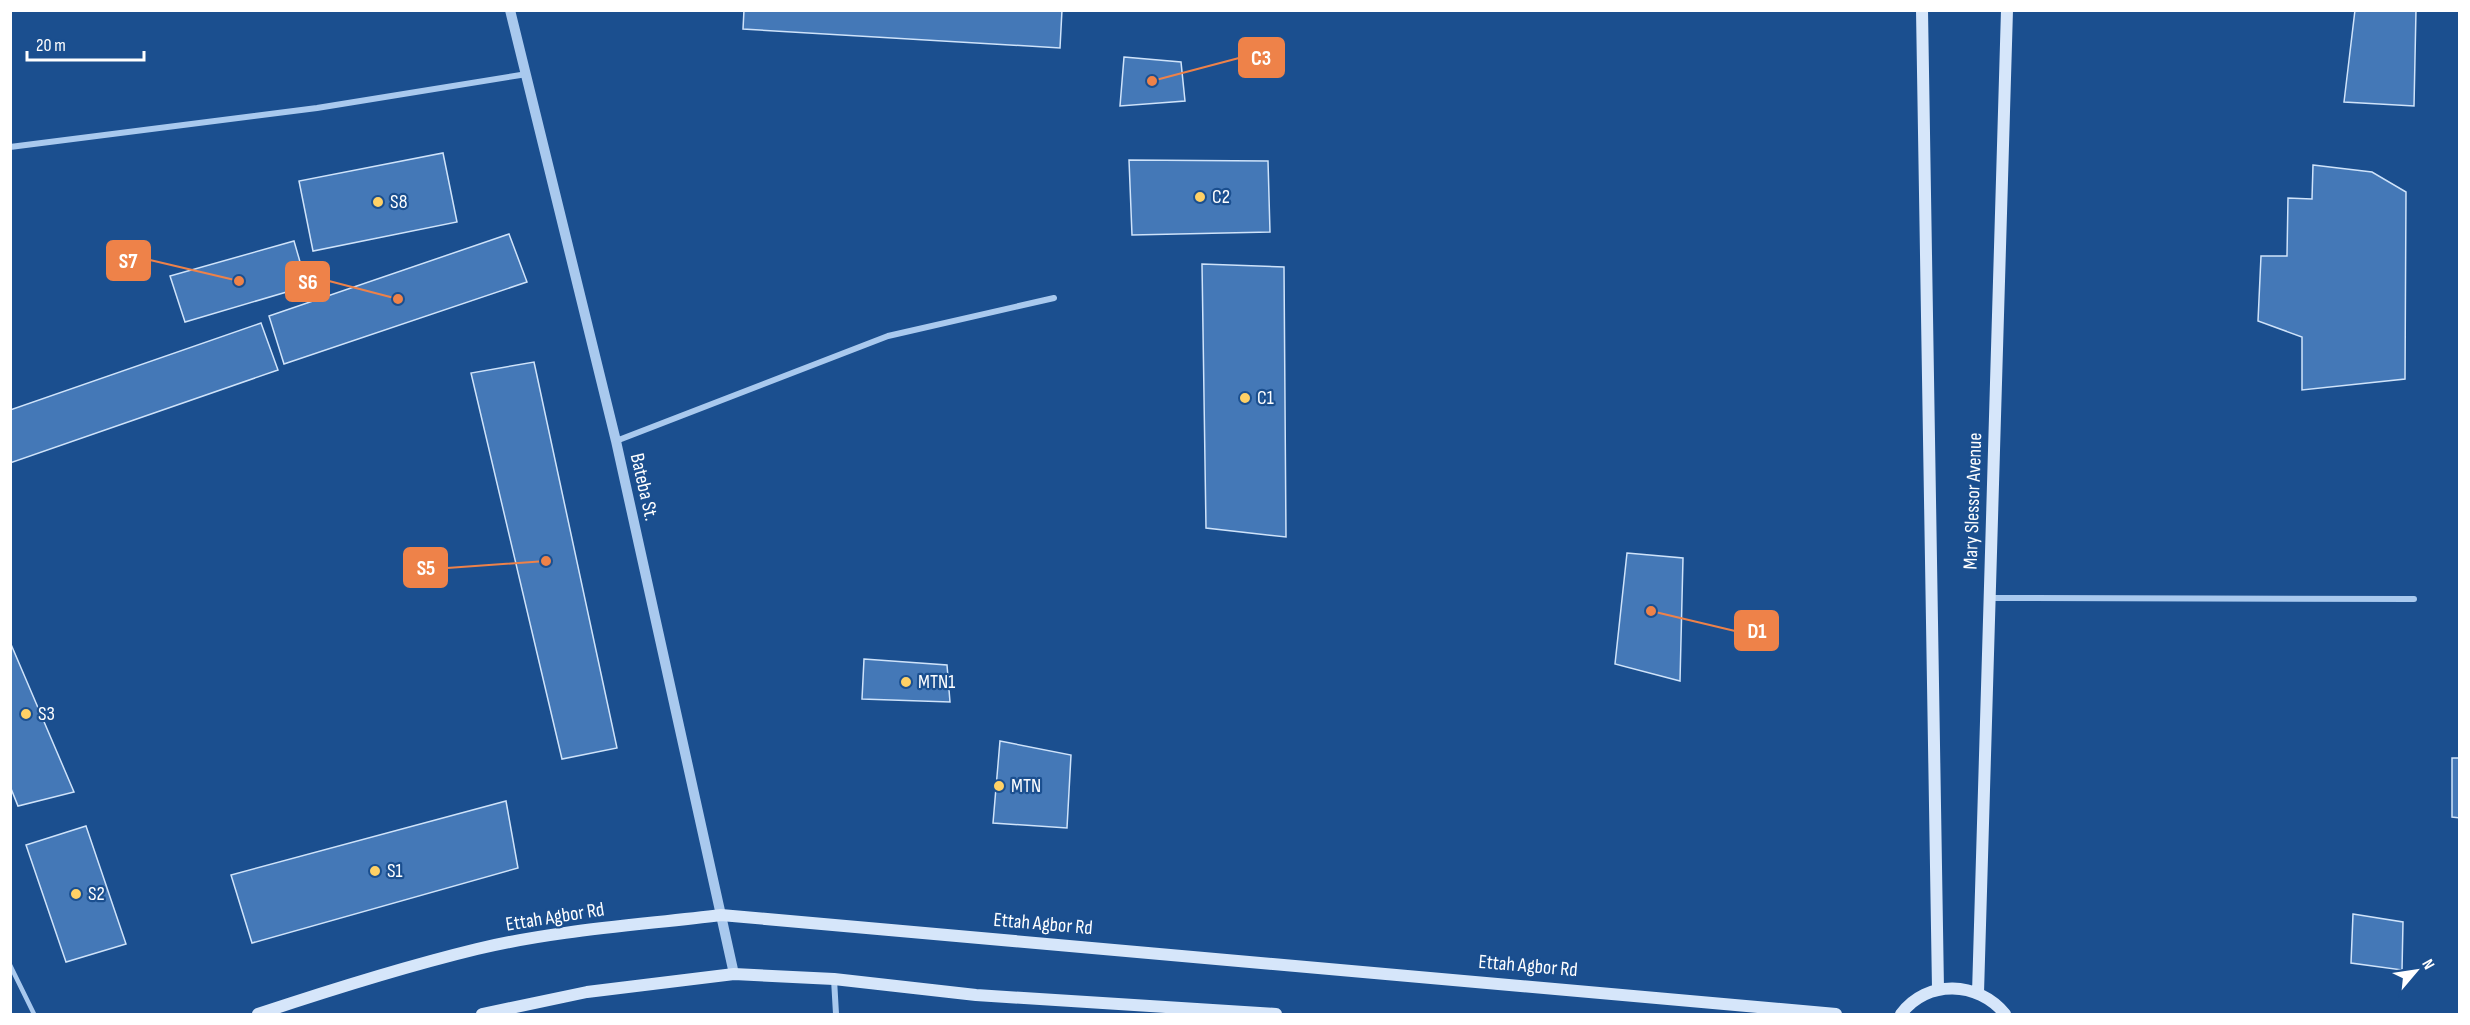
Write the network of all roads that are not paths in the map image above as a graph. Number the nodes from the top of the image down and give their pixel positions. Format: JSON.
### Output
{"nodes":[{"id":1,"x":510,"y":10,"type":"edge"},
{"id":2,"x":1922,"y":10,"type":"edge"},
{"id":3,"x":2007,"y":10,"type":"edge"},
{"id":4,"x":527,"y":74,"type":"junction"},
{"id":5,"x":10,"y":147,"type":"edge"},
{"id":6,"x":1054,"y":298,"type":"dead end"},
{"id":7,"x":616,"y":441,"type":"junction"},
{"id":8,"x":1990,"y":598,"type":"junction"},
{"id":9,"x":2414,"y":599,"type":"dead end"},
{"id":10,"x":722,"y":915,"type":"junction"},
{"id":11,"x":10,"y":965,"type":"edge"},
{"id":12,"x":734,"y":974,"type":"junction"},
{"id":13,"x":834,"y":979,"type":"junction"},
{"id":14,"x":1938,"y":989,"type":"junction"},
{"id":15,"x":1978,"y":993,"type":"junction"},
{"id":16,"x":34,"y":1014,"type":"edge"},
{"id":17,"x":258,"y":1014,"type":"edge"},
{"id":18,"x":483,"y":1014,"type":"edge"},
{"id":19,"x":836,"y":1014,"type":"edge"},
{"id":20,"x":1276,"y":1014,"type":"edge"},
{"id":21,"x":1836,"y":1014,"type":"edge"},
{"id":22,"x":1901,"y":1014,"type":"edge"},
{"id":23,"x":2005,"y":1014,"type":"edge"}],
"edges":[{"from":1,"to":4,"type":"street","name":"Bateba St."},
{"from":2,"to":14,"type":"main road","name":"Mary Slessor Avenue"},
{"from":3,"to":8,"type":"main road","name":"Mary Slessor Avenue"},
{"from":4,"to":5,"type":"street"},
{"from":4,"to":7,"type":"street","name":"Bateba St."},
{"from":6,"to":7,"type":"street"},
{"from":7,"to":10,"type":"street","name":"Bateba St."},
{"from":8,"to":9,"type":"street"},
{"from":8,"to":15,"type":"main road","name":"Mary Slessor Avenue"},
{"from":10,"to":12,"type":"street","name":"Bateba St."},
{"from":10,"to":17,"type":"main road","name":"Ettah Agbor Rd"},
{"from":10,"to":21,"type":"main road","name":"Ettah Agbor Rd"},
{"from":11,"to":16,"type":"lane"},
{"from":12,"to":13,"type":"main road"},
{"from":12,"to":18,"type":"main road"},
{"from":13,"to":19,"type":"street"},
{"from":13,"to":20,"type":"main road"},
{"from":14,"to":15,"type":"main road"},
{"from":14,"to":22,"type":"main road"},
{"from":15,"to":23,"type":"main road"}]}
